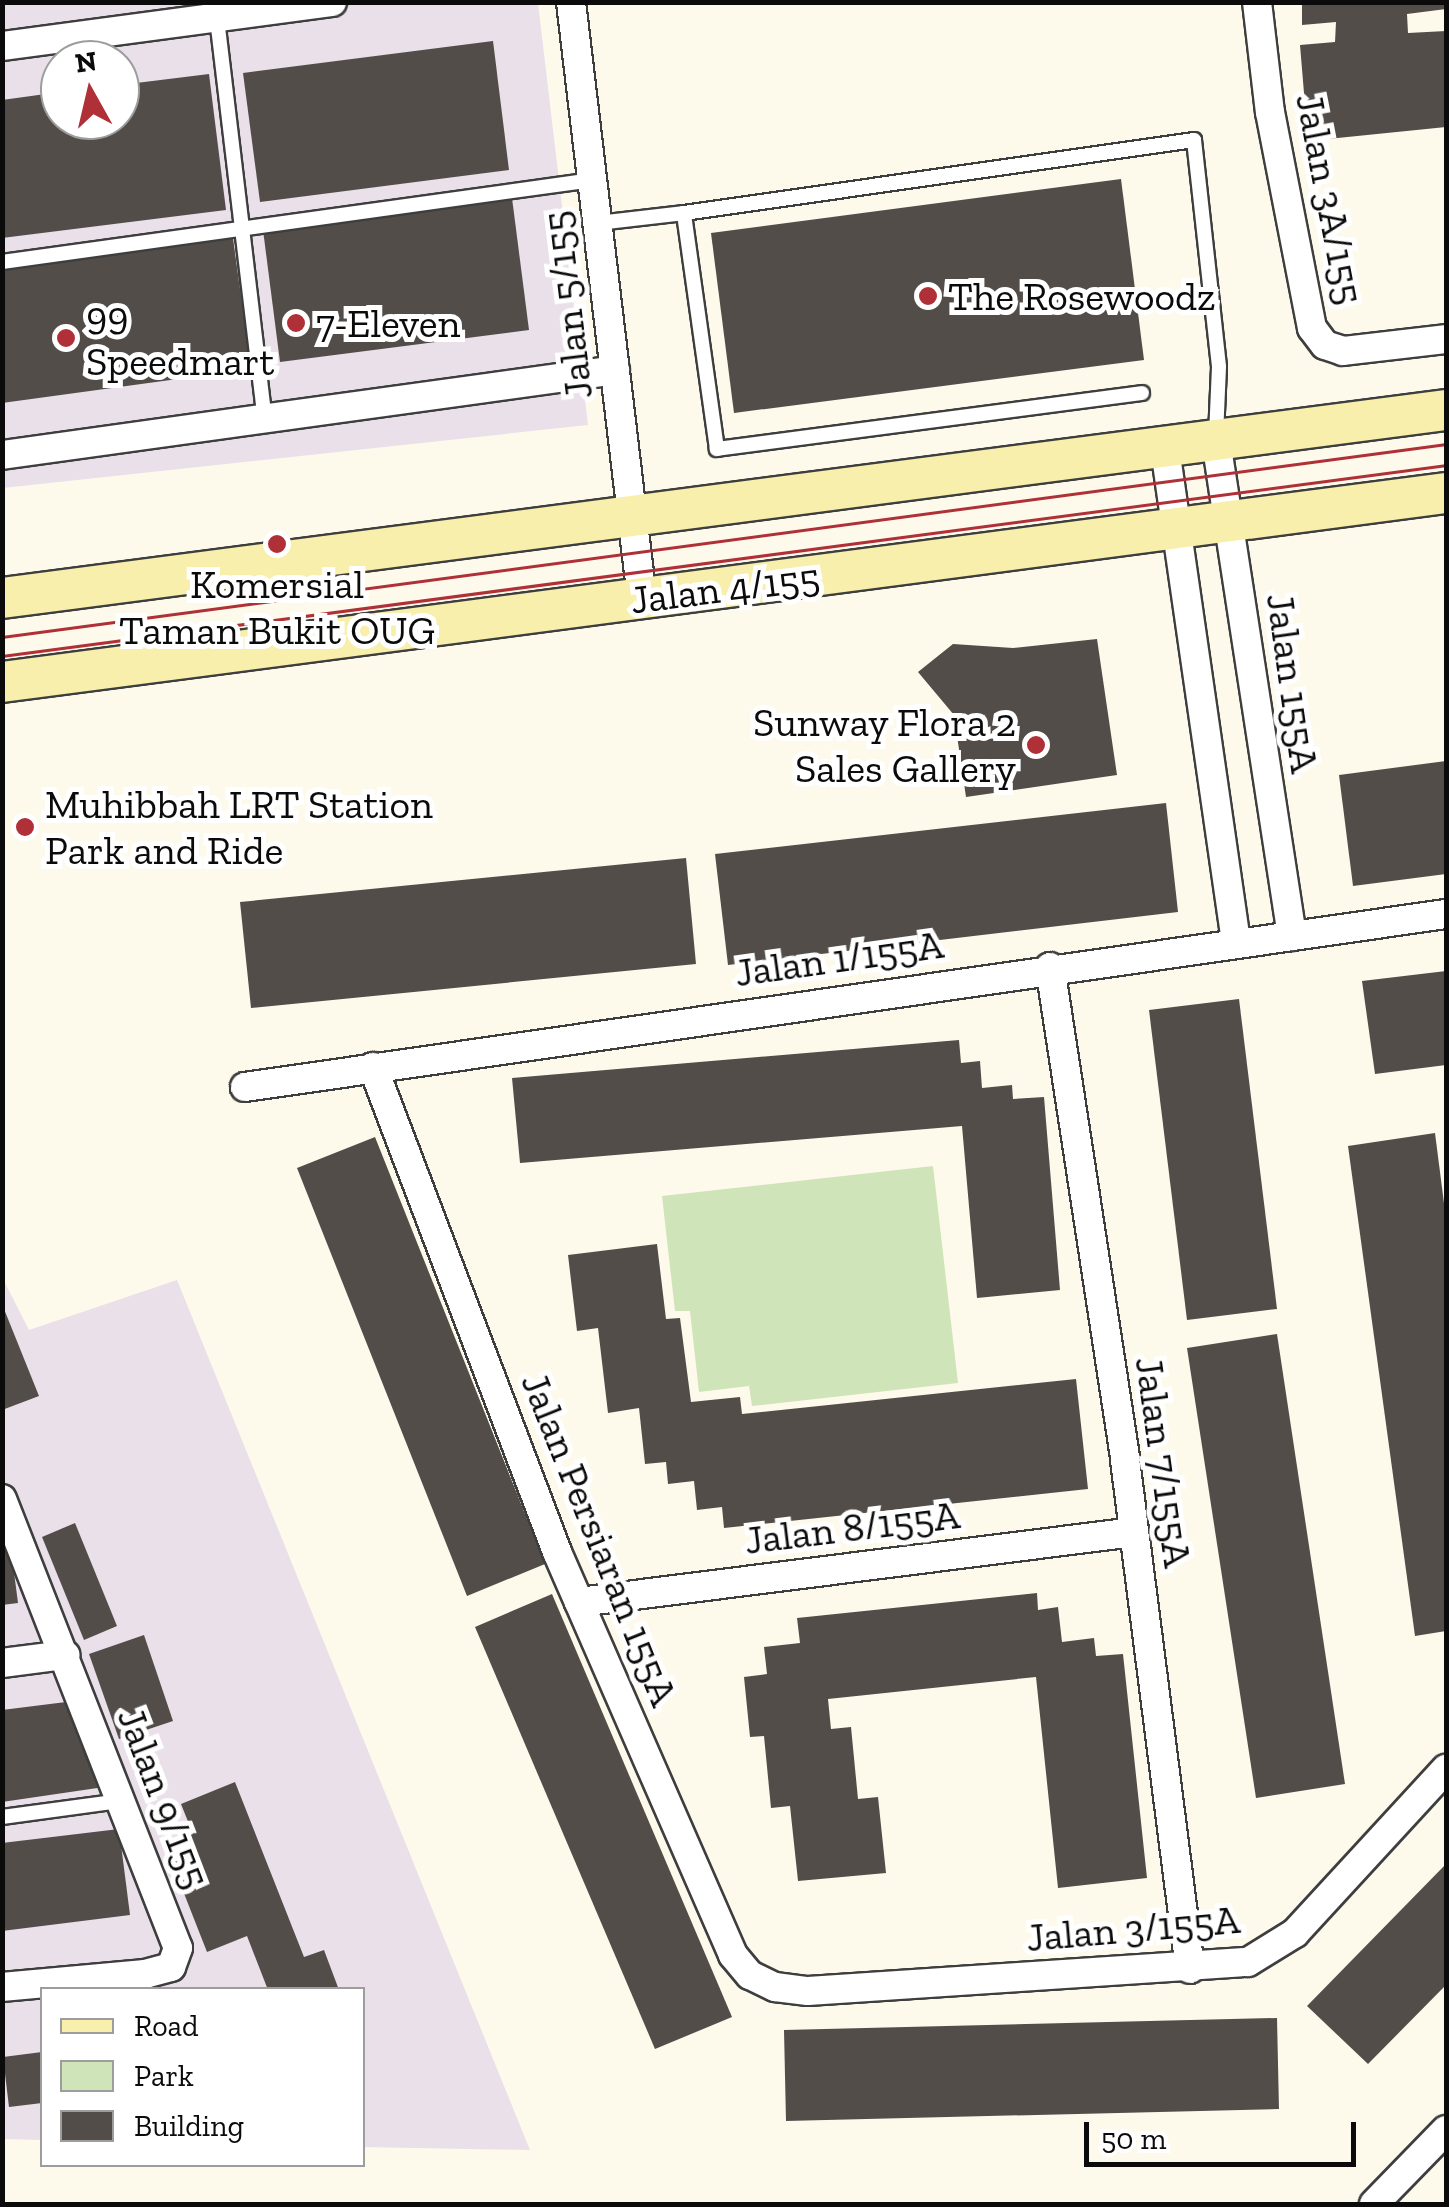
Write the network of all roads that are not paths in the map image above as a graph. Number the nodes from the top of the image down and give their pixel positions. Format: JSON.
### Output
{"nodes":[{"id":1,"x":332,"y":2,"type":"edge"},
{"id":2,"x":572,"y":2,"type":"edge"},
{"id":3,"x":1257,"y":2,"type":"edge"},
{"id":4,"x":215,"y":10,"type":"edge"},
{"id":5,"x":2,"y":46,"type":"edge"},
{"id":6,"x":592,"y":180,"type":"junction"},
{"id":7,"x":684,"y":213,"type":"junction"},
{"id":8,"x":598,"y":223,"type":"junction"},
{"id":9,"x":244,"y":229,"type":"junction"},
{"id":10,"x":2,"y":262,"type":"edge"},
{"id":11,"x":1446,"y":339,"type":"edge"},
{"id":12,"x":614,"y":370,"type":"junction"},
{"id":13,"x":1142,"y":394,"type":"dead end"},
{"id":14,"x":1446,"y":410,"type":"edge"},
{"id":15,"x":265,"y":419,"type":"junction"},
{"id":16,"x":1216,"y":441,"type":"junction"},
{"id":17,"x":1165,"y":448,"type":"junction"},
{"id":18,"x":2,"y":455,"type":"edge"},
{"id":19,"x":1446,"y":493,"type":"edge"},
{"id":20,"x":632,"y":512,"type":"junction"},
{"id":21,"x":1228,"y":522,"type":"junction"},
{"id":22,"x":1176,"y":530,"type":"junction"},
{"id":23,"x":2,"y":598,"type":"edge"},
{"id":24,"x":642,"y":598,"type":"junction"},
{"id":25,"x":2,"y":682,"type":"edge"},
{"id":26,"x":1446,"y":914,"type":"edge"},
{"id":27,"x":1292,"y":936,"type":"junction"},
{"id":28,"x":1236,"y":942,"type":"junction"},
{"id":29,"x":1050,"y":967,"type":"junction"},
{"id":30,"x":373,"y":1067,"type":"junction"},
{"id":31,"x":245,"y":1087,"type":"dead end"},
{"id":32,"x":3,"y":1499,"type":"edge"},
{"id":33,"x":1134,"y":1532,"type":"junction"},
{"id":34,"x":579,"y":1602,"type":"junction"},
{"id":35,"x":65,"y":1655,"type":"junction"},
{"id":36,"x":2,"y":1663,"type":"edge"},
{"id":37,"x":1446,"y":1770,"type":"edge"},
{"id":38,"x":125,"y":1800,"type":"junction"},
{"id":39,"x":2,"y":1818,"type":"edge"},
{"id":40,"x":1190,"y":1969,"type":"junction"},
{"id":41,"x":2,"y":1986,"type":"edge"},
{"id":42,"x":808,"y":1990,"type":"joint"},
{"id":43,"x":1446,"y":2130,"type":"edge"},
{"id":44,"x":1374,"y":2204,"type":"edge"}],
"edges":[{"from":1,"to":4,"type":"street"},
{"from":2,"to":6,"type":"street","name":"Jalan 5/155"},
{"from":3,"to":11,"type":"street","name":"Jalan 3A/155"},
{"from":4,"to":5,"type":"street"},
{"from":4,"to":9,"type":"lane"},
{"from":6,"to":8,"type":"street","name":"Jalan 5/155"},
{"from":6,"to":9,"type":"lane"},
{"from":7,"to":8,"type":"lane"},
{"from":7,"to":13,"type":"lane"},
{"from":7,"to":16,"type":"lane"},
{"from":8,"to":12,"type":"street","name":"Jalan 5/155"},
{"from":9,"to":10,"type":"lane"},
{"from":9,"to":15,"type":"lane"},
{"from":12,"to":15,"type":"street"},
{"from":12,"to":20,"type":"street","name":"Jalan 5/155"},
{"from":14,"to":16,"type":"street"},
{"from":15,"to":18,"type":"street"},
{"from":16,"to":17,"type":"street"},
{"from":16,"to":21,"type":"street","name":"Jalan 155A"},
{"from":17,"to":20,"type":"street"},
{"from":17,"to":22,"type":"street"},
{"from":19,"to":21,"type":"street","name":"Jalan 4/155"},
{"from":20,"to":23,"type":"street"},
{"from":20,"to":24,"type":"street","name":"Jalan 5/155"},
{"from":21,"to":22,"type":"street","name":"Jalan 4/155"},
{"from":21,"to":27,"type":"street","name":"Jalan 155A"},
{"from":22,"to":24,"type":"street","name":"Jalan 4/155"},
{"from":22,"to":28,"type":"street"},
{"from":24,"to":25,"type":"street","name":"Jalan 4/155"},
{"from":26,"to":27,"type":"street","name":"Jalan 1/155A"},
{"from":27,"to":28,"type":"street","name":"Jalan 1/155A"},
{"from":28,"to":29,"type":"street","name":"Jalan 1/155A"},
{"from":29,"to":30,"type":"street","name":"Jalan 1/155A"},
{"from":29,"to":33,"type":"street","name":"Jalan 7/155A"},
{"from":30,"to":31,"type":"street","name":"Jalan 1/155A"},
{"from":30,"to":34,"type":"street","name":"Jalan Persiaran 155A"},
{"from":32,"to":35,"type":"street","name":"Jalan 9/155"},
{"from":33,"to":34,"type":"street","name":"Jalan 8/155A"},
{"from":33,"to":40,"type":"street","name":"Jalan 7/155A"},
{"from":34,"to":42,"type":"street","name":"Jalan Persiaran 155A"},
{"from":35,"to":36,"type":"street"},
{"from":35,"to":38,"type":"street","name":"Jalan 9/155"},
{"from":37,"to":40,"type":"street","name":"Jalan 3/155A"},
{"from":38,"to":39,"type":"lane"},
{"from":38,"to":41,"type":"street","name":"Jalan 9/155"},
{"from":40,"to":42,"type":"street","name":"Jalan 3/155A"},
{"from":43,"to":44,"type":"street"}]}
